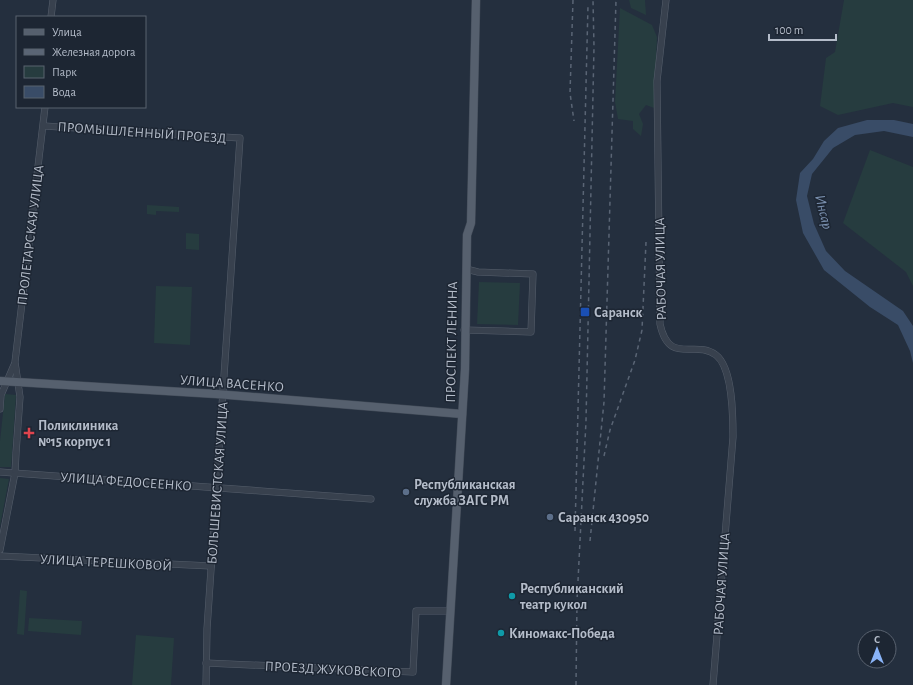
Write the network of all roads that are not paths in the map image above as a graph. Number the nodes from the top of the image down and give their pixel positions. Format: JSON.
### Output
{"nodes":[{"id":1,"x":53,"y":0,"type":"edge"},
{"id":2,"x":476,"y":0,"type":"edge"},
{"id":3,"x":666,"y":0,"type":"edge"},
{"id":4,"x":51,"y":16,"type":"edge"},
{"id":5,"x":45,"y":108,"type":"edge"},
{"id":6,"x":44,"y":126,"type":"junction"},
{"id":7,"x":240,"y":138,"type":"joint"},
{"id":8,"x":466,"y":269,"type":"junction"},
{"id":9,"x":464,"y":330,"type":"junction"},
{"id":10,"x":15,"y":362,"type":"junction"},
{"id":11,"x":4,"y":381,"type":"edge"},
{"id":12,"x":18,"y":382,"type":"junction"},
{"id":13,"x":223,"y":394,"type":"junction"},
{"id":14,"x":0,"y":409,"type":"edge"},
{"id":15,"x":462,"y":414,"type":"junction"},
{"id":16,"x":0,"y":472,"type":"edge"},
{"id":17,"x":14,"y":473,"type":"junction"},
{"id":18,"x":217,"y":488,"type":"junction"},
{"id":19,"x":371,"y":499,"type":"dead end"},
{"id":20,"x":0,"y":550,"type":"edge"},
{"id":21,"x":0,"y":556,"type":"edge"},
{"id":22,"x":211,"y":566,"type":"junction"},
{"id":23,"x":450,"y":611,"type":"junction"},
{"id":24,"x":206,"y":663,"type":"junction"},
{"id":25,"x":206,"y":685,"type":"edge"},
{"id":26,"x":446,"y":685,"type":"edge"},
{"id":27,"x":713,"y":685,"type":"edge"}],
"edges":[{"from":1,"to":4,"type":"street"},
{"from":2,"to":8,"type":"main road","name":"ПРОСПЕКТ ЛЕНИНА"},
{"from":3,"to":27,"type":"street","name":"РАБОЧАЯ УЛИЦА"},
{"from":5,"to":6,"type":"street","name":"ПРОЛЕТАРСКАЯ УЛИЦА"},
{"from":6,"to":7,"type":"street","name":"ПРОМЫШЛЕННЫЙ ПРОЕЗД"},
{"from":6,"to":10,"type":"street","name":"ПРОЛЕТАРСКАЯ УЛИЦА"},
{"from":7,"to":13,"type":"street","name":"БОЛЬШЕВИСТСКАЯ УЛИЦА"},
{"from":8,"to":9,"type":"main road","name":"ПРОСПЕКТ ЛЕНИНА"},
{"from":8,"to":9,"type":"street"},
{"from":9,"to":15,"type":"main road","name":"ПРОСПЕКТ ЛЕНИНА"},
{"from":10,"to":11,"type":"street","name":"ПРОЛЕТАРСКАЯ УЛИЦА"},
{"from":10,"to":12,"type":"street","name":"ПРОЛЕТАРСКАЯ УЛИЦА"},
{"from":11,"to":12,"type":"main road","name":"УЛИЦА ВАСЕНКО"},
{"from":11,"to":14,"type":"street","name":"ПРОЛЕТАРСКАЯ УЛИЦА"},
{"from":12,"to":13,"type":"main road","name":"УЛИЦА ВАСЕНКО"},
{"from":12,"to":17,"type":"street","name":"ПРОЛЕТАРСКАЯ УЛИЦА"},
{"from":13,"to":15,"type":"main road","name":"УЛИЦА ВАСЕНКО"},
{"from":13,"to":18,"type":"street","name":"БОЛЬШЕВИСТСКАЯ УЛИЦА"},
{"from":15,"to":23,"type":"main road","name":"ПРОСПЕКТ ЛЕНИНА"},
{"from":16,"to":17,"type":"street","name":"УЛИЦА ФЕДОСЕЕНКО"},
{"from":17,"to":18,"type":"street","name":"УЛИЦА ФЕДОСЕЕНКО"},
{"from":17,"to":20,"type":"street","name":"ПРОЛЕТАРСКАЯ УЛИЦА"},
{"from":18,"to":19,"type":"street","name":"УЛИЦА ФЕДОСЕЕНКО"},
{"from":18,"to":22,"type":"street","name":"БОЛЬШЕВИСТСКАЯ УЛИЦА"},
{"from":21,"to":22,"type":"street","name":"УЛИЦА ТЕРЕШКОВОЙ"},
{"from":22,"to":24,"type":"street","name":"БОЛЬШЕВИСТСКАЯ УЛИЦА"},
{"from":23,"to":24,"type":"street","name":"ПРОЕЗД ЖУКОВСКОГО"},
{"from":23,"to":26,"type":"main road","name":"ПРОСПЕКТ ЛЕНИНА"},
{"from":24,"to":25,"type":"street","name":"БОЛЬШЕВИСТСКАЯ УЛИЦА"}]}
